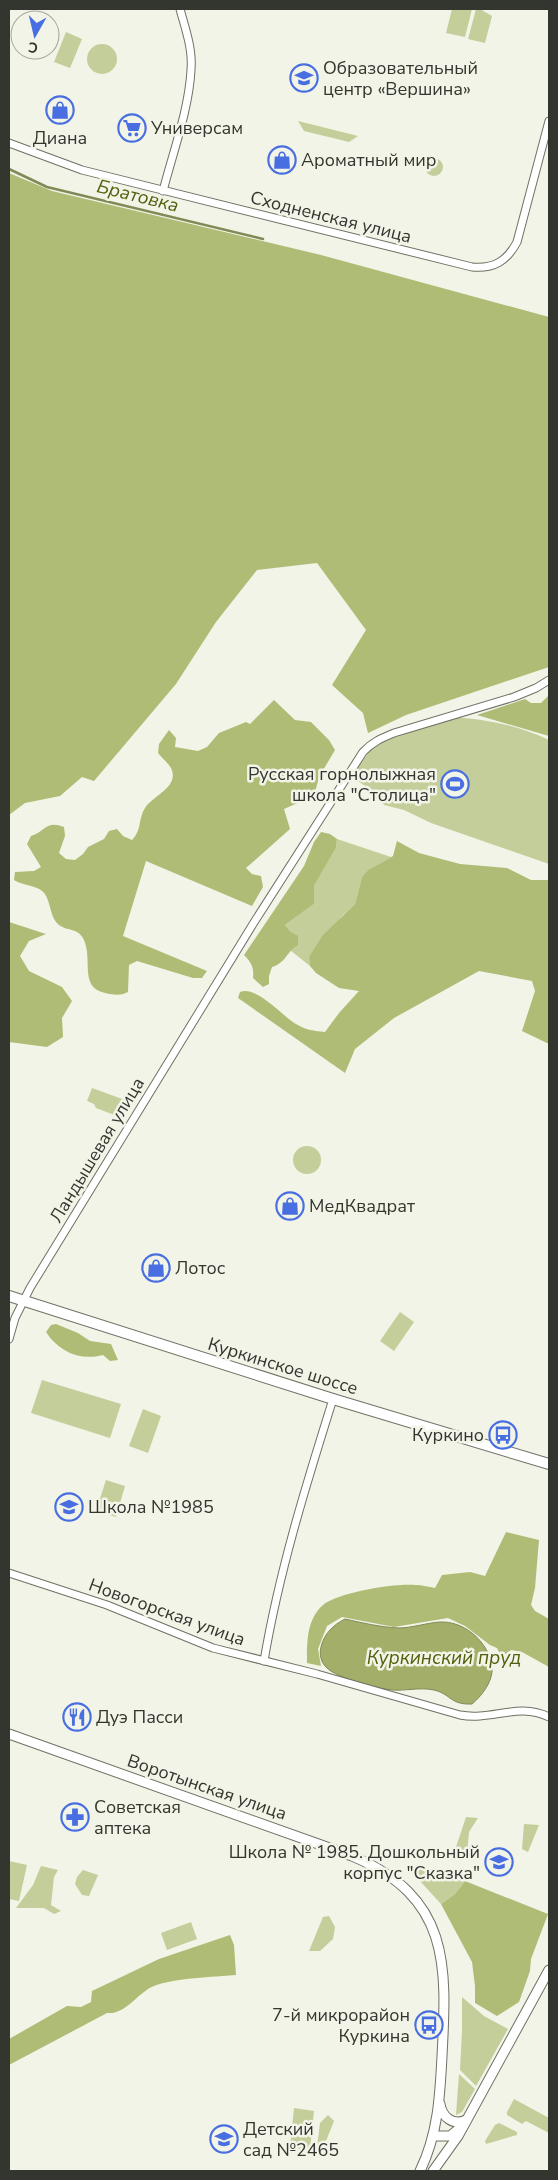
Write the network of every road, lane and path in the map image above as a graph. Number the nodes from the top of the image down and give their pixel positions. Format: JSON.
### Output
{"nodes":[{"id":1,"x":180,"y":9,"type":"edge"},
{"id":2,"x":549,"y":121,"type":"edge"},
{"id":3,"x":9,"y":143,"type":"edge"},
{"id":4,"x":163,"y":191,"type":"junction"},
{"id":5,"x":549,"y":680,"type":"edge"},
{"id":6,"x":9,"y":1296,"type":"edge"},
{"id":7,"x":24,"y":1300,"type":"junction"},
{"id":8,"x":9,"y":1339,"type":"edge"},
{"id":9,"x":333,"y":1399,"type":"junction"},
{"id":10,"x":549,"y":1464,"type":"edge"},
{"id":11,"x":9,"y":1573,"type":"edge"},
{"id":12,"x":264,"y":1661,"type":"junction"},
{"id":13,"x":549,"y":1717,"type":"edge"},
{"id":14,"x":9,"y":1734,"type":"edge"},
{"id":15,"x":549,"y":1970,"type":"edge"},
{"id":16,"x":440,"y":2100,"type":"junction"},
{"id":17,"x":466,"y":2120,"type":"junction"},
{"id":18,"x":434,"y":2136,"type":"junction"},
{"id":19,"x":420,"y":2171,"type":"edge"},
{"id":20,"x":433,"y":2171,"type":"edge"}],
"edges":[{"from":1,"to":4,"type":"street"},
{"from":2,"to":4,"type":"street","name":"Сходненская улица"},
{"from":3,"to":4,"type":"street","name":"Сходненская улица"},
{"from":5,"to":7,"type":"street","name":"Ландышевая улица"},
{"from":6,"to":7,"type":"main road","name":"Куркинское шоссе"},
{"from":7,"to":8,"type":"street","name":"Ландышевая улица"},
{"from":7,"to":9,"type":"main road","name":"Куркинское шоссе"},
{"from":9,"to":10,"type":"main road","name":"Куркинское шоссе"},
{"from":9,"to":12,"type":"street"},
{"from":11,"to":12,"type":"street","name":"Новогорская улица"},
{"from":12,"to":13,"type":"street","name":"Новогорская улица"},
{"from":14,"to":16,"type":"street","name":"Воротынская улица"},
{"from":15,"to":17,"type":"street"},
{"from":16,"to":17,"type":"street"},
{"from":16,"to":18,"type":"street","name":"Воротынская улица"},
{"from":17,"to":18,"type":"street"},
{"from":17,"to":20,"type":"street"},
{"from":18,"to":19,"type":"street","name":"Воротынская улица"}]}
